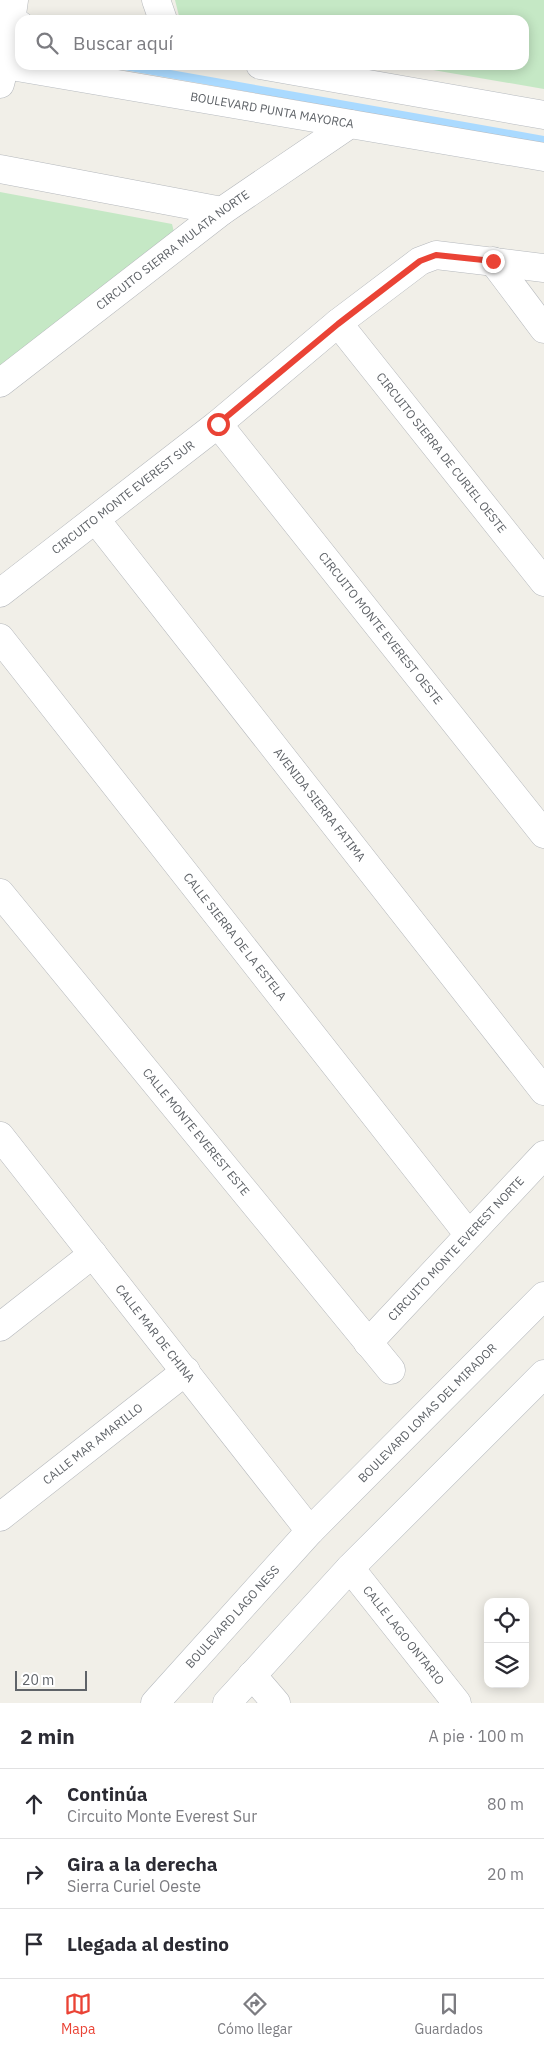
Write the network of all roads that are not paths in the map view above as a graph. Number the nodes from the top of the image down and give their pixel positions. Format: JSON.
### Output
{"nodes":[{"id":1,"x":156,"y":0,"type":"edge"},
{"id":2,"x":161,"y":15,"type":"edge"},
{"id":3,"x":11,"y":17,"type":"edge"},
{"id":4,"x":288,"y":70,"type":"edge"},
{"id":5,"x":2,"y":71,"type":"edge"},
{"id":6,"x":544,"y":115,"type":"edge"},
{"id":7,"x":350,"y":124,"type":"junction"},
{"id":8,"x":544,"y":157,"type":"edge"},
{"id":9,"x":0,"y":169,"type":"edge"},
{"id":10,"x":222,"y":211,"type":"junction"},
{"id":11,"x":493,"y":261,"type":"junction"},
{"id":12,"x":544,"y":268,"type":"edge"},
{"id":13,"x":338,"y":324,"type":"junction"},
{"id":14,"x":544,"y":329,"type":"edge"},
{"id":15,"x":0,"y":383,"type":"edge"},
{"id":16,"x":218,"y":424,"type":"junction"},
{"id":17,"x":96,"y":520,"type":"junction"},
{"id":18,"x":544,"y":582,"type":"edge"},
{"id":19,"x":0,"y":593,"type":"edge"},
{"id":20,"x":0,"y":638,"type":"edge"},
{"id":21,"x":544,"y":834,"type":"edge"},
{"id":22,"x":0,"y":893,"type":"edge"},
{"id":23,"x":544,"y":1092,"type":"edge"},
{"id":24,"x":0,"y":1138,"type":"edge"},
{"id":25,"x":544,"y":1155,"type":"edge"},
{"id":26,"x":469,"y":1235,"type":"junction"},
{"id":27,"x":93,"y":1254,"type":"junction"},
{"id":28,"x":544,"y":1296,"type":"edge"},
{"id":29,"x":0,"y":1328,"type":"edge"},
{"id":30,"x":368,"y":1343,"type":"junction"},
{"id":31,"x":392,"y":1370,"type":"dead end"},
{"id":32,"x":186,"y":1371,"type":"junction"},
{"id":33,"x":544,"y":1374,"type":"edge"},
{"id":34,"x":0,"y":1517,"type":"edge"},
{"id":35,"x":310,"y":1531,"type":"junction"},
{"id":36,"x":350,"y":1568,"type":"junction"},
{"id":37,"x":252,"y":1675,"type":"junction"},
{"id":38,"x":155,"y":1703,"type":"edge"},
{"id":39,"x":227,"y":1703,"type":"edge"},
{"id":40,"x":276,"y":1703,"type":"edge"},
{"id":41,"x":457,"y":1703,"type":"edge"}],
"edges":[{"from":1,"to":2,"type":"street"},
{"from":3,"to":5,"type":"street"},
{"from":4,"to":6,"type":"street"},
{"from":5,"to":7,"type":"street","name":"BOULEVARD PUNTA MAYORCA"},
{"from":7,"to":8,"type":"street","name":"BOULEVARD PUNTA MAYORCA"},
{"from":7,"to":10,"type":"street","name":"CIRCUITO SIERRA MULATA NORTE"},
{"from":9,"to":10,"type":"street"},
{"from":10,"to":15,"type":"street","name":"CIRCUITO SIERRA MULATA NORTE"},
{"from":11,"to":12,"type":"street"},
{"from":11,"to":13,"type":"street","name":"CIRCUITO MONTE EVEREST SUR"},
{"from":11,"to":14,"type":"street"},
{"from":13,"to":16,"type":"street","name":"CIRCUITO MONTE EVEREST SUR"},
{"from":13,"to":18,"type":"street","name":"CIRCUITO SIERRA DE CURIEL OESTE"},
{"from":16,"to":17,"type":"street","name":"CIRCUITO MONTE EVEREST SUR"},
{"from":16,"to":21,"type":"street","name":"CIRCUITO MONTE EVEREST OESTE"},
{"from":17,"to":19,"type":"street","name":"CIRCUITO MONTE EVEREST SUR"},
{"from":17,"to":23,"type":"street","name":"AVENIDA SIERRA FATIMA"},
{"from":20,"to":26,"type":"street","name":"CALLE SIERRA DE LA ESTELA"},
{"from":22,"to":30,"type":"street","name":"CALLE MONTE EVEREST ESTE"},
{"from":24,"to":27,"type":"street","name":"CALLE MAR DE CHINA"},
{"from":25,"to":26,"type":"street","name":"CIRCUITO MONTE EVEREST NORTE"},
{"from":26,"to":30,"type":"street","name":"CIRCUITO MONTE EVEREST NORTE"},
{"from":27,"to":29,"type":"street"},
{"from":27,"to":32,"type":"street","name":"CALLE MAR DE CHINA"},
{"from":28,"to":35,"type":"street","name":"BOULEVARD LOMAS DEL MIRADOR"},
{"from":30,"to":31,"type":"street","name":"CALLE MONTE EVEREST ESTE"},
{"from":32,"to":34,"type":"street","name":"CALLE MAR AMARILLO"},
{"from":32,"to":35,"type":"street","name":"CALLE MAR DE CHINA"},
{"from":33,"to":36,"type":"street"},
{"from":35,"to":38,"type":"street","name":"BOULEVARD LAGO NESS"},
{"from":36,"to":37,"type":"street"},
{"from":36,"to":41,"type":"street","name":"CALLE LAGO ONTARIO"},
{"from":37,"to":39,"type":"street"},
{"from":37,"to":40,"type":"street"}]}
